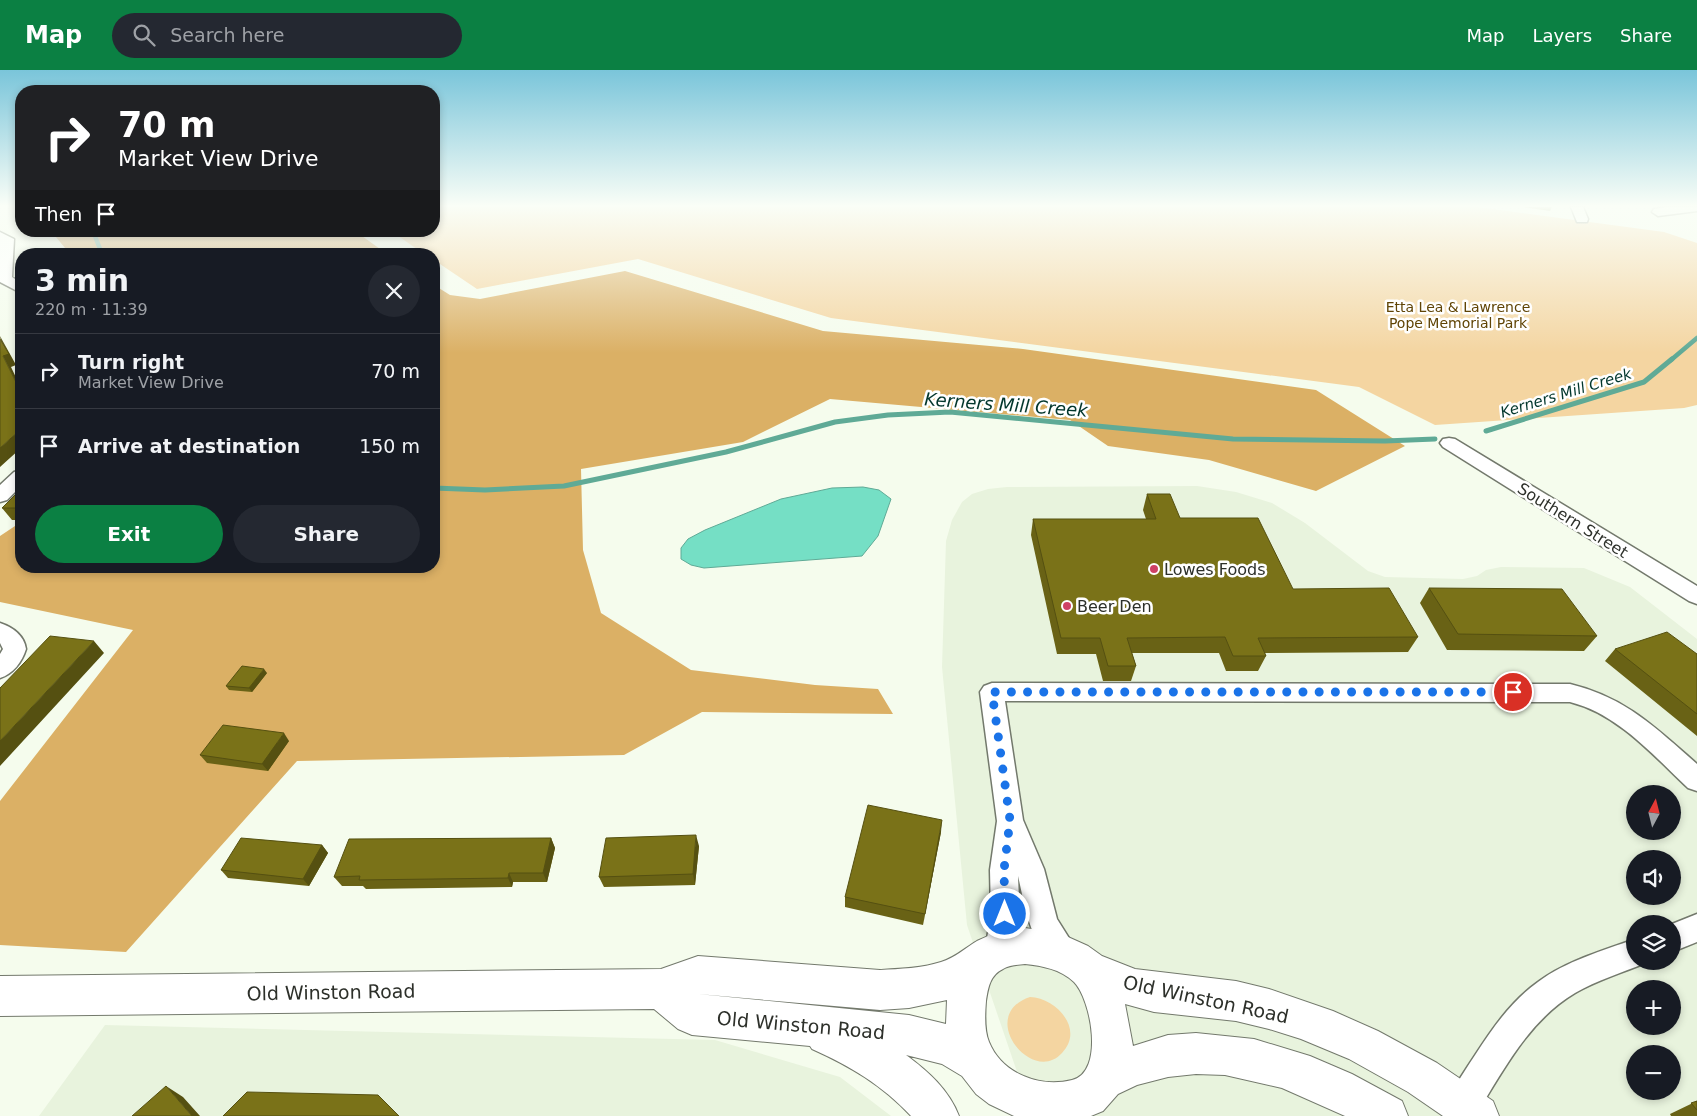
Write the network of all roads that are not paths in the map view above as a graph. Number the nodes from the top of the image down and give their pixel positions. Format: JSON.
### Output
{"nodes":[{"id":1,"x":5,"y":256,"type":"edge"},
{"id":2,"x":2,"y":280,"type":"edge"},
{"id":3,"x":15,"y":285,"type":"edge"},
{"id":4,"x":1449,"y":443,"type":"dead end"},
{"id":5,"x":15,"y":482,"type":"edge"},
{"id":6,"x":0,"y":496,"type":"edge"},
{"id":7,"x":1697,"y":596,"type":"edge"},
{"id":8,"x":0,"y":631,"type":"edge"},
{"id":9,"x":0,"y":669,"type":"edge"},
{"id":10,"x":1697,"y":780,"type":"edge"},
{"id":11,"x":1010,"y":820,"type":"junction"},
{"id":12,"x":1697,"y":928,"type":"edge"},
{"id":13,"x":1681,"y":934,"type":"edge"},
{"id":14,"x":989,"y":957,"type":"junction"},
{"id":15,"x":1626,"y":957,"type":"edge"},
{"id":16,"x":1076,"y":962,"type":"junction"},
{"id":17,"x":661,"y":989,"type":"junction"},
{"id":18,"x":0,"y":996,"type":"edge"},
{"id":19,"x":797,"y":1024,"type":"junction"},
{"id":20,"x":991,"y":1087,"type":"edge"},
{"id":21,"x":1083,"y":1099,"type":"edge"},
{"id":22,"x":1471,"y":1110,"type":"edge"},
{"id":23,"x":938,"y":1116,"type":"edge"},
{"id":24,"x":1387,"y":1116,"type":"edge"}],
"edges":[{"from":1,"to":2,"type":"street"},
{"from":2,"to":3,"type":"street"},
{"from":4,"to":7,"type":"street","name":"Southern Street"},
{"from":5,"to":6,"type":"street"},
{"from":8,"to":9,"type":"street"},
{"from":10,"to":11,"type":"street"},
{"from":11,"to":14,"type":"street"},
{"from":11,"to":16,"type":"street"},
{"from":12,"to":13,"type":"street"},
{"from":14,"to":16,"type":"main road"},
{"from":14,"to":17,"type":"main road","name":"Old Winston Road"},
{"from":14,"to":20,"type":"main road"},
{"from":15,"to":22,"type":"street"},
{"from":16,"to":21,"type":"main road"},
{"from":16,"to":22,"type":"main road","name":"Old Winston Road"},
{"from":17,"to":18,"type":"main road","name":"Old Winston Road"},
{"from":17,"to":19,"type":"main road","name":"Old Winston Road"},
{"from":19,"to":20,"type":"main road","name":"Old Winston Road"},
{"from":19,"to":23,"type":"main road"},
{"from":20,"to":21,"type":"main road"},
{"from":21,"to":24,"type":"main road"}]}
